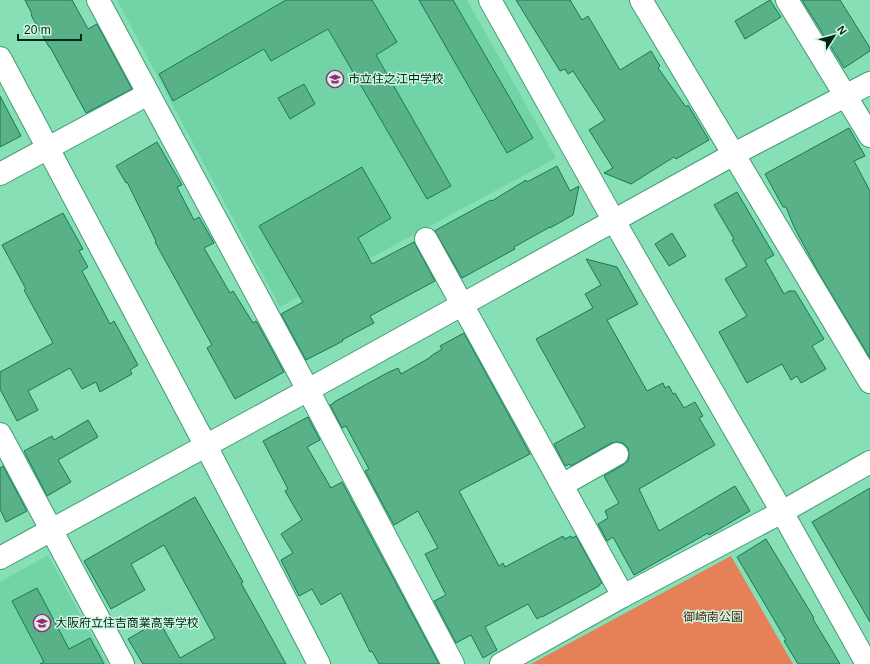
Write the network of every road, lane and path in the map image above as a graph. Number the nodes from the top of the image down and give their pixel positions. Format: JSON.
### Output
{"nodes":[{"id":1,"x":98,"y":0,"type":"edge"},
{"id":2,"x":490,"y":0,"type":"edge"},
{"id":3,"x":641,"y":0,"type":"edge"},
{"id":4,"x":787,"y":0,"type":"edge"},
{"id":5,"x":0,"y":58,"type":"edge"},
{"id":6,"x":870,"y":83,"type":"edge"},
{"id":7,"x":148,"y":94,"type":"junction"},
{"id":8,"x":846,"y":96,"type":"junction"},
{"id":9,"x":870,"y":136,"type":"edge"},
{"id":10,"x":48,"y":148,"type":"junction"},
{"id":11,"x":734,"y":154,"type":"junction"},
{"id":12,"x":0,"y":174,"type":"edge"},
{"id":13,"x":614,"y":221,"type":"junction"},
{"id":14,"x":426,"y":239,"type":"dead end"},
{"id":15,"x":462,"y":304,"type":"junction"},
{"id":16,"x":870,"y":382,"type":"edge"},
{"id":17,"x":308,"y":390,"type":"junction"},
{"id":18,"x":0,"y":434,"type":"edge"},
{"id":19,"x":206,"y":446,"type":"junction"},
{"id":20,"x":617,"y":454,"type":"dead end"},
{"id":21,"x":870,"y":462,"type":"edge"},
{"id":22,"x":562,"y":485,"type":"junction"},
{"id":23,"x":782,"y":512,"type":"junction"},
{"id":24,"x":51,"y":530,"type":"junction"},
{"id":25,"x":0,"y":558,"type":"edge"},
{"id":26,"x":623,"y":596,"type":"junction"},
{"id":27,"x":123,"y":664,"type":"edge"},
{"id":28,"x":319,"y":664,"type":"edge"},
{"id":29,"x":452,"y":664,"type":"edge"},
{"id":30,"x":502,"y":664,"type":"edge"},
{"id":31,"x":868,"y":664,"type":"edge"}],
"edges":[{"from":1,"to":7,"type":"street"},
{"from":2,"to":13,"type":"street"},
{"from":3,"to":11,"type":"street"},
{"from":4,"to":8,"type":"street"},
{"from":5,"to":10,"type":"street"},
{"from":6,"to":8,"type":"street"},
{"from":7,"to":10,"type":"street"},
{"from":7,"to":17,"type":"street"},
{"from":8,"to":9,"type":"street"},
{"from":8,"to":11,"type":"street"},
{"from":10,"to":12,"type":"street"},
{"from":10,"to":19,"type":"street"},
{"from":11,"to":13,"type":"street"},
{"from":11,"to":16,"type":"street"},
{"from":13,"to":15,"type":"street"},
{"from":13,"to":23,"type":"street"},
{"from":14,"to":15,"type":"street"},
{"from":15,"to":17,"type":"street"},
{"from":15,"to":22,"type":"street"},
{"from":17,"to":19,"type":"street"},
{"from":17,"to":29,"type":"street"},
{"from":18,"to":24,"type":"street"},
{"from":19,"to":24,"type":"street"},
{"from":19,"to":28,"type":"street"},
{"from":20,"to":22,"type":"street"},
{"from":21,"to":23,"type":"street"},
{"from":22,"to":26,"type":"street"},
{"from":23,"to":26,"type":"street"},
{"from":23,"to":31,"type":"street"},
{"from":24,"to":25,"type":"street"},
{"from":24,"to":27,"type":"street"},
{"from":26,"to":30,"type":"street"}]}
